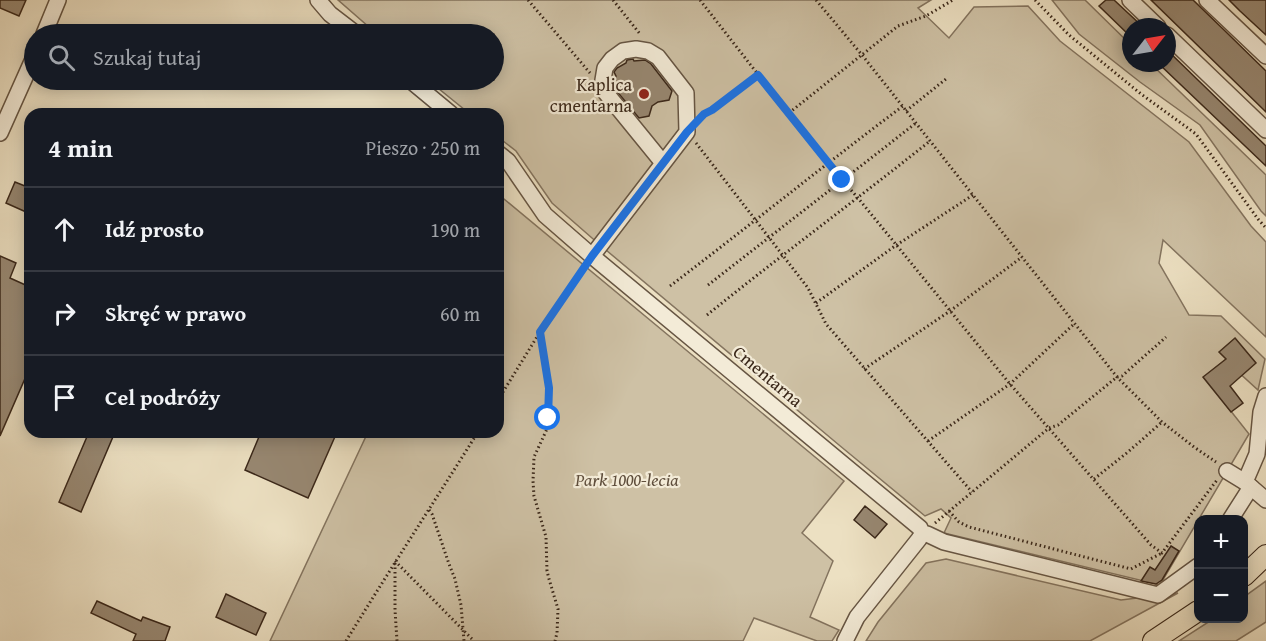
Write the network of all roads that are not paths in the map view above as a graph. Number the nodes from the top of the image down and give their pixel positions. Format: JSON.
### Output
{"nodes":[{"id":1,"x":58,"y":0,"type":"edge"},
{"id":2,"x":318,"y":0,"type":"edge"},
{"id":3,"x":1130,"y":0,"type":"edge"},
{"id":4,"x":1207,"y":0,"type":"edge"},
{"id":5,"x":1149,"y":18,"type":"edge"},
{"id":6,"x":48,"y":24,"type":"edge"},
{"id":7,"x":343,"y":24,"type":"edge"},
{"id":8,"x":1176,"y":44,"type":"edge"},
{"id":9,"x":1266,"y":56,"type":"edge"},
{"id":10,"x":24,"y":79,"type":"edge"},
{"id":11,"x":422,"y":90,"type":"edge"},
{"id":12,"x":445,"y":108,"type":"edge"},
{"id":13,"x":1266,"y":130,"type":"edge"},
{"id":14,"x":0,"y":133,"type":"edge"},
{"id":15,"x":504,"y":158,"type":"edge"},
{"id":16,"x":663,"y":163,"type":"junction"},
{"id":17,"x":592,"y":256,"type":"junction"},
{"id":18,"x":1266,"y":396,"type":"edge"},
{"id":19,"x":1226,"y":470,"type":"road end"},
{"id":20,"x":1248,"y":485,"type":"junction"},
{"id":21,"x":1266,"y":500,"type":"edge"},
{"id":22,"x":1232,"y":515,"type":"edge"},
{"id":23,"x":922,"y":534,"type":"junction"},
{"id":24,"x":1266,"y":555,"type":"edge"},
{"id":25,"x":1195,"y":569,"type":"edge"},
{"id":26,"x":1248,"y":572,"type":"edge"},
{"id":27,"x":1194,"y":614,"type":"edge"},
{"id":28,"x":845,"y":641,"type":"edge"},
{"id":29,"x":1154,"y":641,"type":"edge"}],
"edges":[{"from":1,"to":6,"type":"street"},
{"from":2,"to":7,"type":"street"},
{"from":3,"to":5,"type":"street"},
{"from":4,"to":9,"type":"street"},
{"from":8,"to":13,"type":"street"},
{"from":10,"to":14,"type":"street"},
{"from":11,"to":12,"type":"street"},
{"from":15,"to":17,"type":"street","name":"Cmentarna"},
{"from":16,"to":16,"type":"street"},
{"from":16,"to":17,"type":"street"},
{"from":17,"to":23,"type":"street","name":"Cmentarna"},
{"from":18,"to":20,"type":"street"},
{"from":19,"to":20,"type":"street"},
{"from":20,"to":21,"type":"street"},
{"from":20,"to":22,"type":"street"},
{"from":23,"to":25,"type":"street"},
{"from":23,"to":28,"type":"street"},
{"from":24,"to":26,"type":"main road"},
{"from":27,"to":29,"type":"main road"}]}
